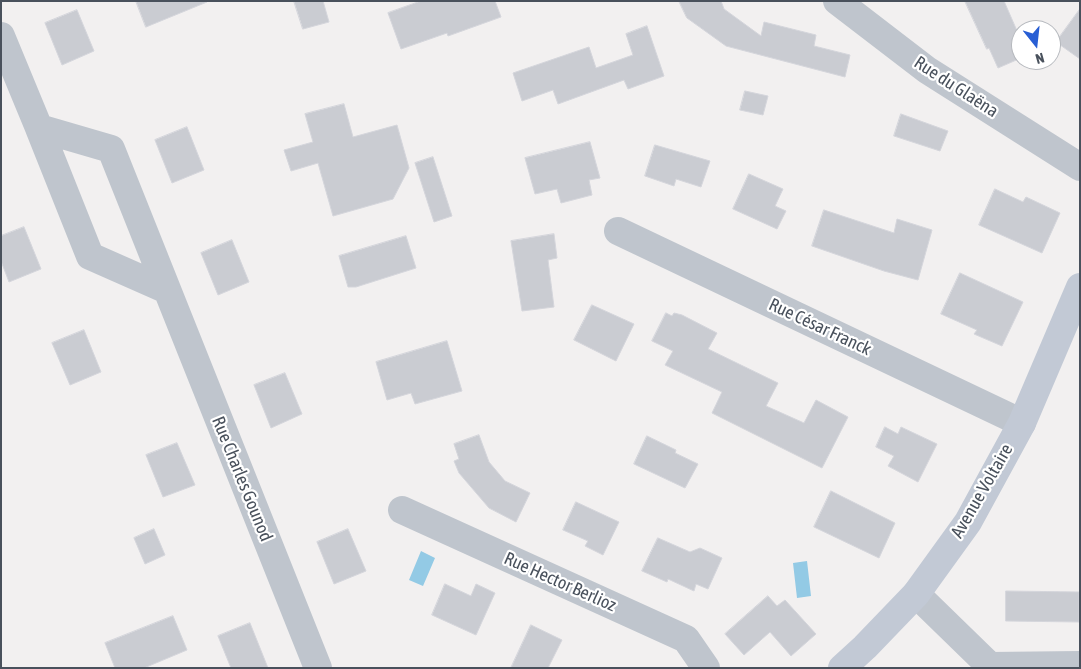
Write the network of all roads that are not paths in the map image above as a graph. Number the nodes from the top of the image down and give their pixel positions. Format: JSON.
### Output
{"nodes":[{"id":1,"x":836,"y":1,"type":"edge"},
{"id":2,"x":1,"y":36,"type":"edge"},
{"id":3,"x":39,"y":128,"type":"junction"},
{"id":4,"x":1080,"y":167,"type":"edge"},
{"id":5,"x":618,"y":231,"type":"dead end"},
{"id":6,"x":1080,"y":287,"type":"edge"},
{"id":7,"x":167,"y":290,"type":"junction"},
{"id":8,"x":1022,"y":423,"type":"junction"},
{"id":9,"x":402,"y":510,"type":"dead end"},
{"id":10,"x":916,"y":594,"type":"junction"},
{"id":11,"x":1080,"y":665,"type":"edge"},
{"id":12,"x":318,"y":668,"type":"edge"},
{"id":13,"x":706,"y":668,"type":"edge"},
{"id":14,"x":842,"y":668,"type":"edge"}],
"edges":[{"from":1,"to":4,"type":"street","name":"Rue du Glaëna"},
{"from":2,"to":3,"type":"street"},
{"from":3,"to":7,"type":"street"},
{"from":3,"to":7,"type":"street","name":"Rue Charles Gounod"},
{"from":5,"to":8,"type":"street","name":"Rue César Franck"},
{"from":6,"to":8,"type":"main road","name":"Avenue Voltaire"},
{"from":7,"to":12,"type":"street","name":"Rue Charles Gounod"},
{"from":8,"to":10,"type":"main road","name":"Avenue Voltaire"},
{"from":9,"to":13,"type":"street","name":"Rue Hector Berlioz"},
{"from":10,"to":11,"type":"street"},
{"from":10,"to":14,"type":"main road","name":"Avenue Voltaire"}]}
